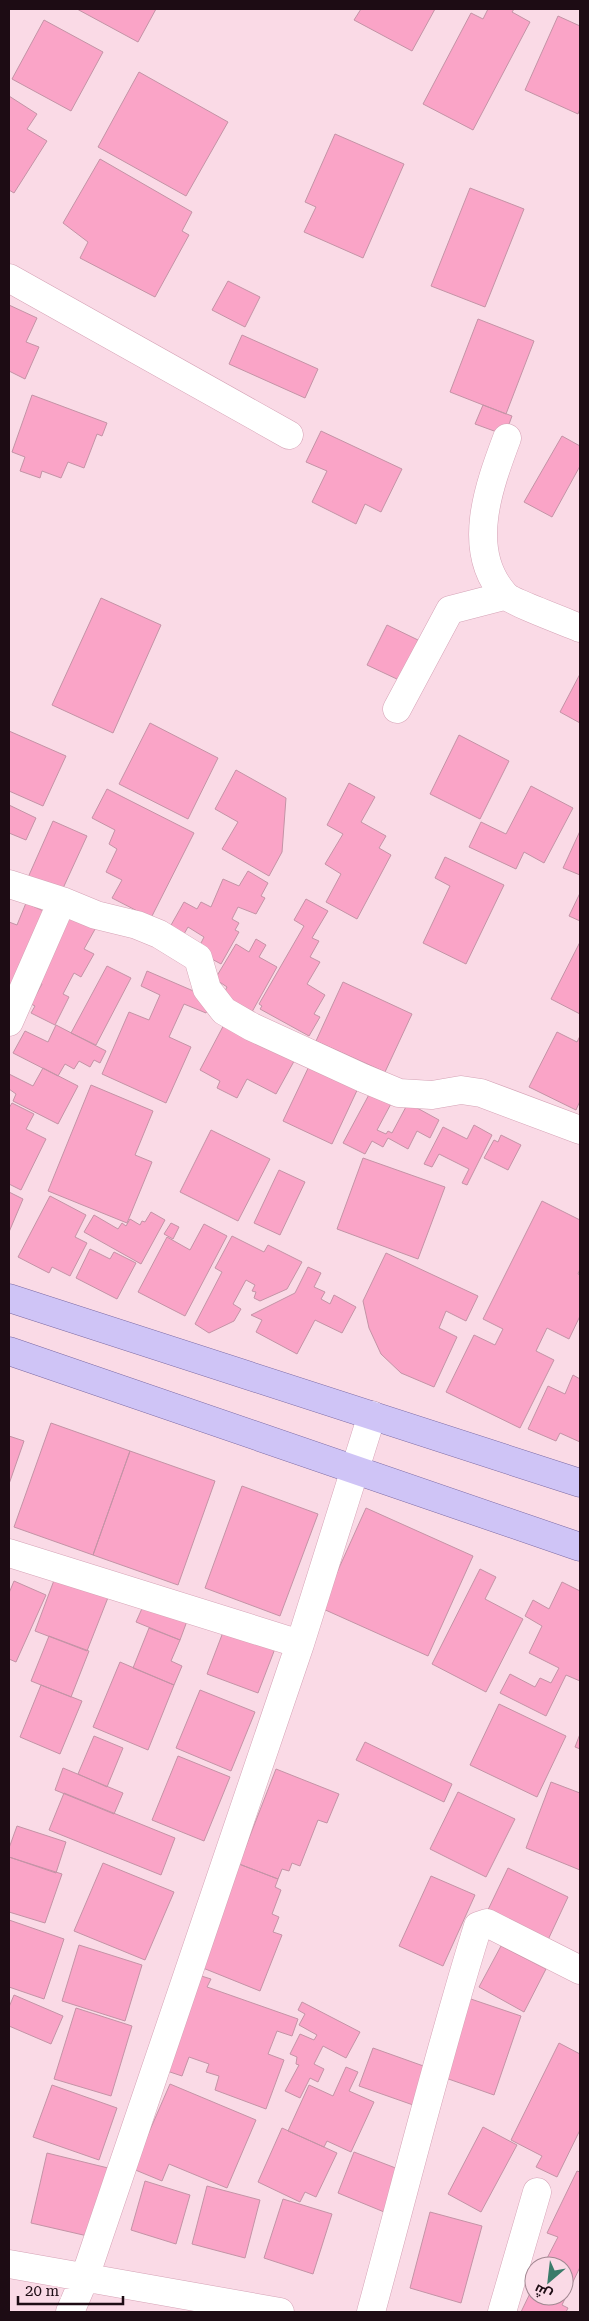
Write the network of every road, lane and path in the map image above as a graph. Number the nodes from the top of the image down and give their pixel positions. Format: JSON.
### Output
{"nodes":[{"id":1,"x":9,"y":278,"type":"edge"},
{"id":2,"x":289,"y":435,"type":"dead end"},
{"id":3,"x":507,"y":438,"type":"dead end"},
{"id":4,"x":504,"y":596,"type":"junction"},
{"id":5,"x":580,"y":628,"type":"edge"},
{"id":6,"x":397,"y":709,"type":"dead end"},
{"id":7,"x":9,"y":884,"type":"edge"},
{"id":8,"x":62,"y":901,"type":"junction"},
{"id":9,"x":9,"y":1022,"type":"edge"},
{"id":10,"x":580,"y":1130,"type":"edge"},
{"id":11,"x":9,"y":1298,"type":"edge"},
{"id":12,"x":9,"y":1351,"type":"edge"},
{"id":13,"x":372,"y":1415,"type":"junction"},
{"id":14,"x":355,"y":1470,"type":"junction"},
{"id":15,"x":580,"y":1483,"type":"edge"},
{"id":16,"x":580,"y":1547,"type":"edge"},
{"id":17,"x":9,"y":1552,"type":"edge"},
{"id":18,"x":300,"y":1644,"type":"junction"},
{"id":19,"x":580,"y":1970,"type":"edge"},
{"id":20,"x":537,"y":2192,"type":"dead end"},
{"id":21,"x":9,"y":2264,"type":"edge"},
{"id":22,"x":85,"y":2277,"type":"junction"},
{"id":23,"x":70,"y":2312,"type":"edge"},
{"id":24,"x":280,"y":2312,"type":"edge"},
{"id":25,"x":371,"y":2312,"type":"edge"},
{"id":26,"x":502,"y":2312,"type":"edge"}],
"edges":[{"from":1,"to":2,"type":"street"},
{"from":3,"to":4,"type":"street"},
{"from":4,"to":5,"type":"street"},
{"from":4,"to":6,"type":"street"},
{"from":7,"to":8,"type":"street"},
{"from":8,"to":9,"type":"street"},
{"from":8,"to":10,"type":"street"},
{"from":11,"to":13,"type":"main road"},
{"from":12,"to":14,"type":"main road"},
{"from":13,"to":14,"type":"street"},
{"from":13,"to":15,"type":"main road"},
{"from":14,"to":16,"type":"main road"},
{"from":14,"to":18,"type":"street"},
{"from":17,"to":18,"type":"street"},
{"from":18,"to":22,"type":"street"},
{"from":19,"to":25,"type":"street"},
{"from":20,"to":26,"type":"street"},
{"from":21,"to":22,"type":"street"},
{"from":22,"to":23,"type":"street"},
{"from":22,"to":24,"type":"street"}]}
